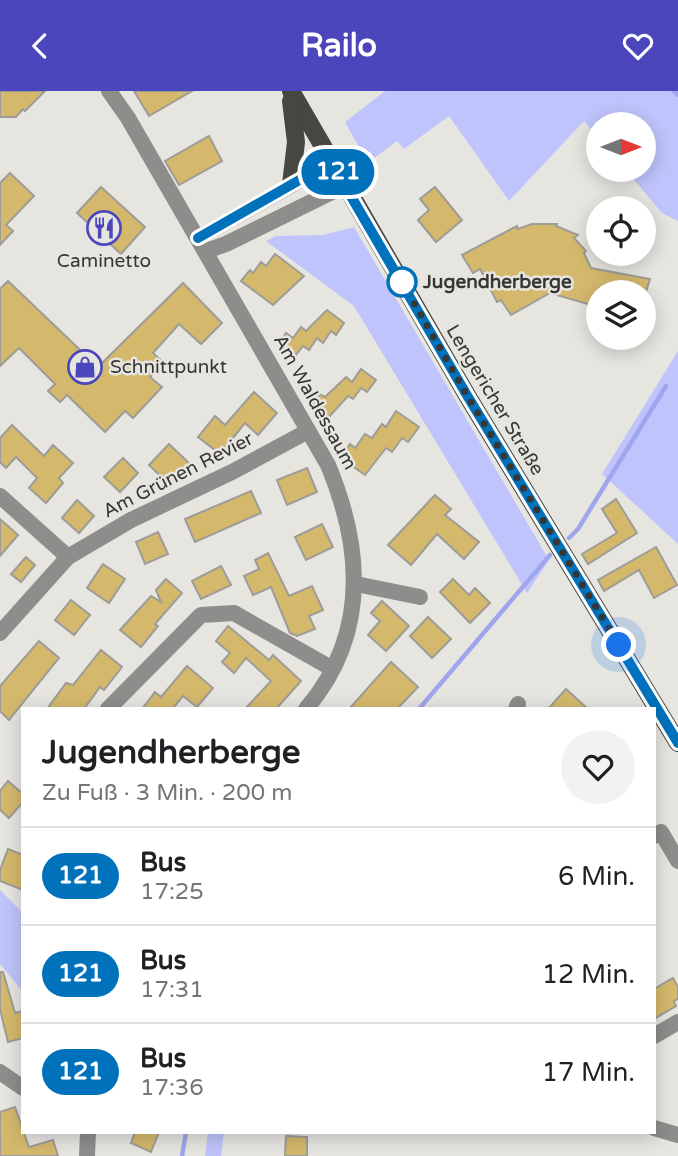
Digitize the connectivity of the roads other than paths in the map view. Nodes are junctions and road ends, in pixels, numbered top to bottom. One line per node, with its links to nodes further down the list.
1 (109, 91): 6 (street, Am Waldessaum)
2 (290, 91): 3 (main road, Lengericher Straße); 4 (main road)
3 (331, 162): 4 (street); 5 (main road, Lengericher Straße)
4 (292, 184): 6 (street)
5 (346, 185): 6 (street); 16 (main road, Lengericher Straße)
6 (202, 245): 7 (street, Am Waldessaum)
7 (308, 431): 9 (street, Am Grünen Revier); 10 (street, Am Waldessaum)
8 (0, 496): 9 (street)
9 (68, 557): 12 (street, Am Grünen Revier)
10 (356, 584): 11 (street); 13 (street, Am Waldessaum)
11 (420, 597)
12 (0, 633)
13 (331, 668): 14 (street); 15 (street, Am Waldessaum)
14 (110, 707)
15 (307, 707)
16 (673, 725): 17 (main road, Lengericher Straße)
17 (678, 743)
18 (656, 835): 19 (street)
19 (678, 861)
20 (678, 1022): 21 (street)
21 (656, 1035)
22 (0, 1072): 23 (street)
23 (21, 1087)
24 (656, 1129): 26 (street)
25 (88, 1134): 27 (street)
26 (678, 1135)
27 (87, 1156)

